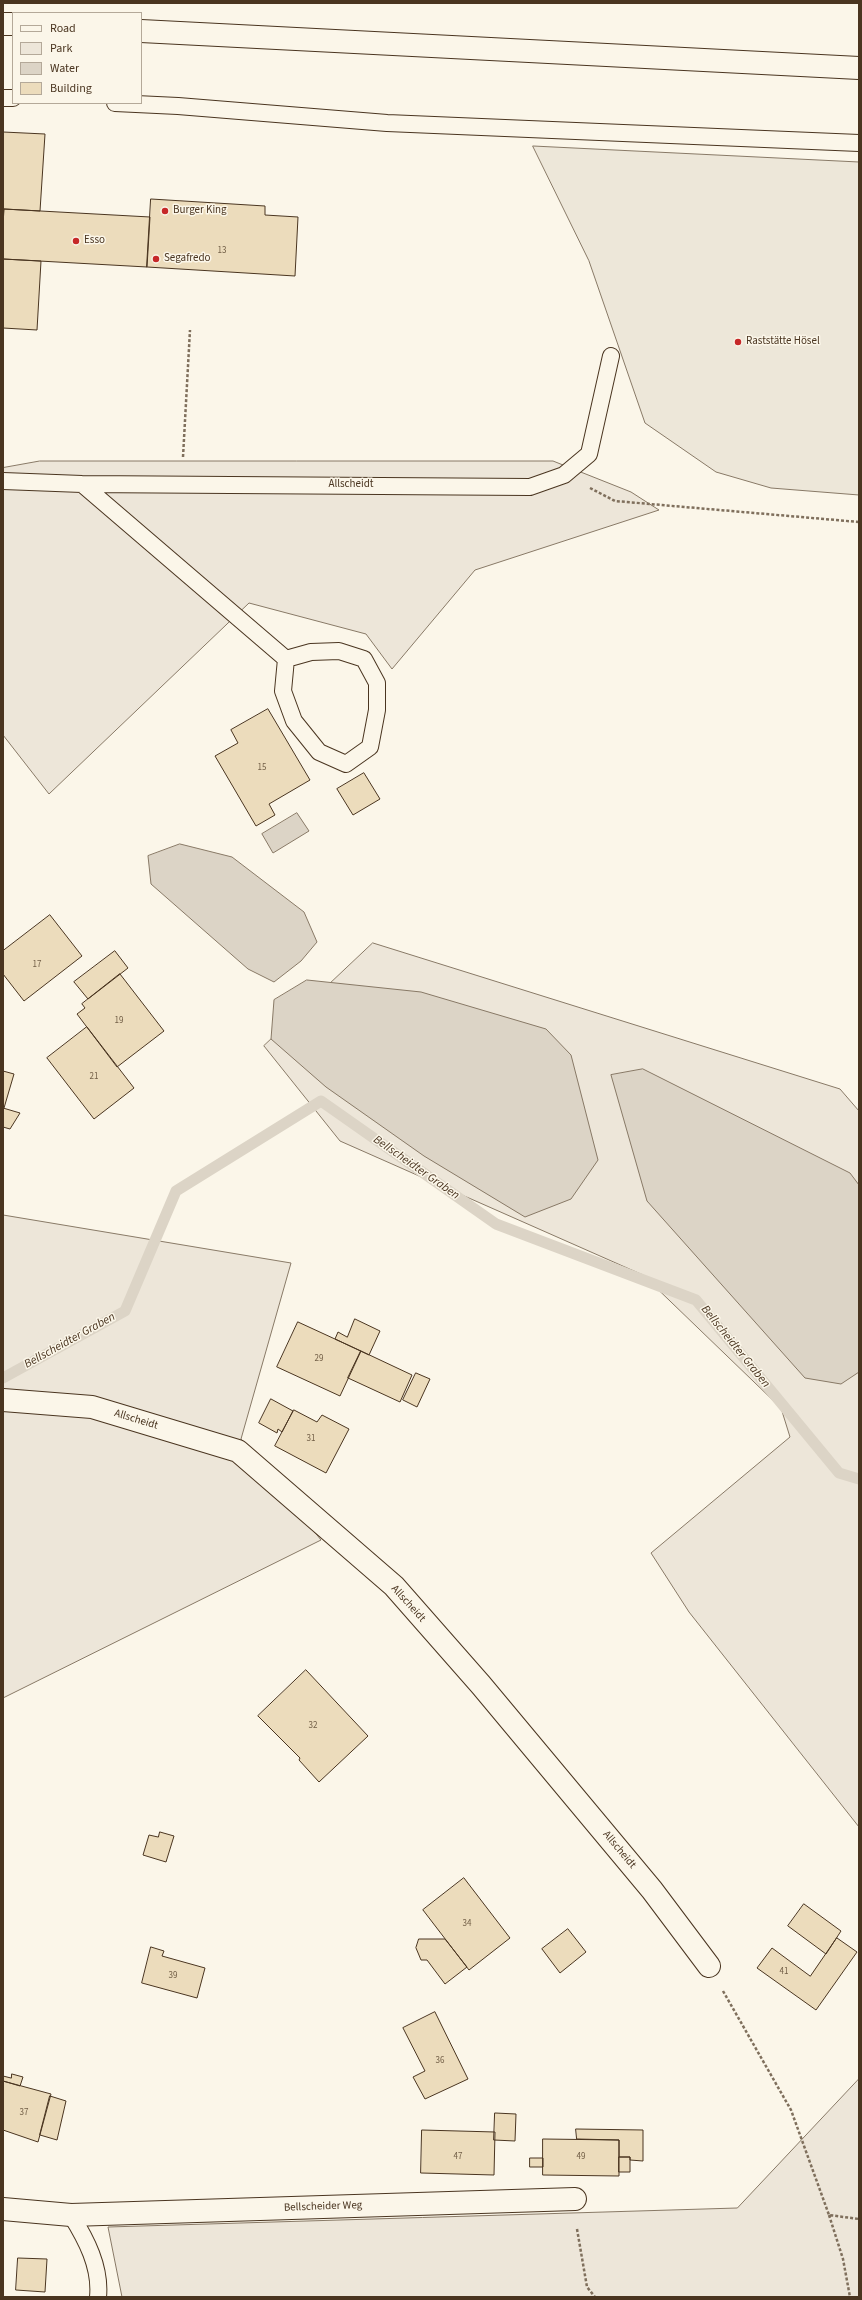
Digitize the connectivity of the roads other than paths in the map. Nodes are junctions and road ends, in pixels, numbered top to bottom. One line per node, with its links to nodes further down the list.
1 (142, 31): 2 (main road)
2 (859, 68)
3 (136, 104): 4 (lane)
4 (859, 143)
5 (610, 356): 7 (lane, Allscheidt)
6 (3, 481): 7 (lane, Allscheidt)
7 (82, 484): 8 (lane)
8 (286, 659): 8 (lane)
9 (3, 1400): 10 (main road, Allscheidt)
10 (709, 1966)
11 (575, 2199): 13 (main road, Bellscheider Weg)
12 (3, 2209): 13 (main road, Bellscheider Weg)
13 (71, 2215): 14 (lane)
14 (98, 2297)

